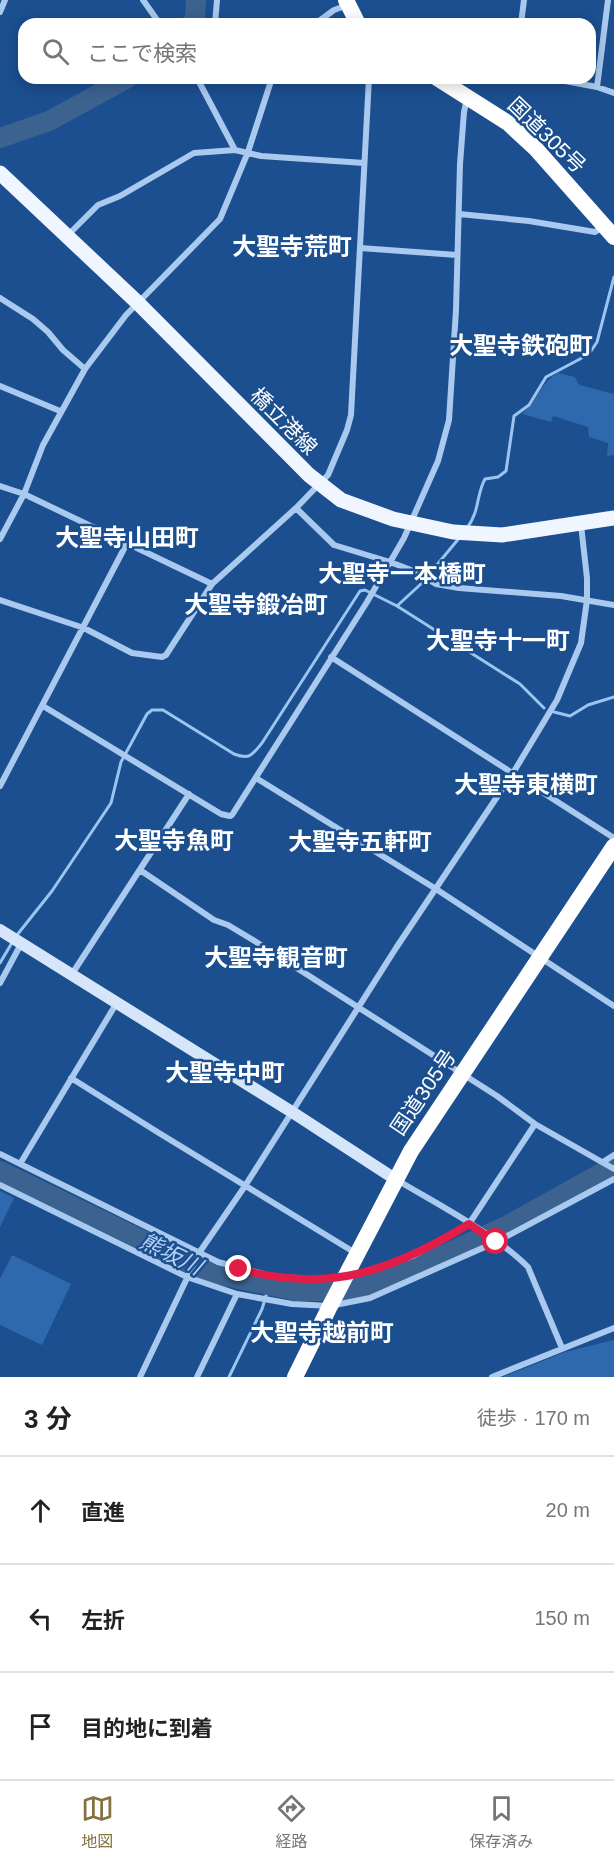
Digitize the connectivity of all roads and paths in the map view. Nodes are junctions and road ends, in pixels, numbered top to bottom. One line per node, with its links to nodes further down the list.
1 (5, 0): 7 (street)
2 (143, 0): 8 (street)
3 (217, 0): 9 (street)
4 (524, 0): 12 (street)
5 (610, 2): 18 (street)
6 (347, 3): 10 (street); 11 (highway)
7 (0, 12)
8 (156, 18)
9 (216, 18)
10 (323, 18)
11 (355, 18)
12 (522, 18)
13 (200, 84): 21 (street)
14 (270, 84): 22 (street)
15 (369, 84): 23 (street)
16 (447, 84): 20 (highway, 国道305号)
17 (581, 84): 18 (street)
18 (597, 87): 19 (street)
19 (614, 93)
20 (467, 96): 25 (street); 26 (highway, 国道305号)
21 (235, 150): 22 (street); 27 (street)
22 (248, 152): 23 (street); 31 (street)
23 (364, 163): 28 (street)
24 (0, 173): 27 (main road, 橋立港線)
25 (459, 214): 26 (street); 29 (street)
26 (609, 232)
27 (67, 236): 31 (main road, 橋立港線)
28 (360, 248): 29 (street); 35 (street)
29 (457, 255): 40 (street)
30 (0, 298): 32 (street)
31 (138, 303): 32 (street); 35 (main road, 橋立港線)
32 (85, 369): 34 (street)
33 (0, 386): 34 (street)
34 (60, 411): 37 (street)
35 (319, 484): 38 (street); 40 (main road, 橋立港線)
36 (0, 486): 37 (street)
37 (24, 494): 42 (street); 43 (street)
38 (296, 508): 44 (street); 45 (street)
39 (614, 518): 41 (main road, 橋立港線)
40 (410, 523): 41 (main road, 橋立港線); 44 (street)
41 (581, 524): 47 (street)
42 (0, 539)
43 (126, 545): 45 (street); 49 (street)
44 (390, 562): 47 (street); 50 (street)
45 (212, 584): 49 (street)
46 (0, 600): 49 (street)
47 (587, 600): 48 (street); 52 (street)
48 (614, 605)
49 (84, 628): 51 (street)
50 (331, 657): 52 (street); 53 (street)
51 (43, 706): 54 (street); 55 (street)
52 (513, 773): 56 (street); 59 (street)
53 (256, 778): 55 (street); 59 (street)
54 (0, 786)
55 (189, 794): 58 (street)
56 (614, 838)
57 (614, 846): 62 (highway, 国道305号)
58 (140, 870): 63 (street); 67 (street)
59 (436, 889): 62 (street); 67 (street)
60 (0, 930): 61 (street)
61 (22, 943): 63 (street); 64 (street)
62 (540, 956): 66 (street); 68 (highway, 国道305号)
63 (72, 974): 65 (street)
64 (0, 983)
65 (116, 1004): 69 (street); 70 (street)
66 (614, 1006)
67 (358, 1008): 68 (street); 70 (street)
68 (462, 1075): 71 (street); 77 (highway, 国道305号)
69 (71, 1078): 75 (street); 80 (street)
70 (292, 1112): 77 (street); 80 (street)
71 (535, 1124): 74 (street); 81 (street)
72 (0, 1154): 75 (street)
73 (614, 1155): 74 (street)
74 (603, 1162): 76 (street)
75 (20, 1164): 84 (street)
76 (614, 1169)
77 (395, 1179): 81 (street); 83 (highway, 国道305号)
78 (614, 1179): 82 (street)
79 (0, 1185): 85 (street)
80 (244, 1186): 83 (street); 84 (street)
81 (469, 1224): 82 (street); 86 (street)
82 (494, 1240): 88 (street); 90 (street)
83 (357, 1254): 86 (highway, 国道305号)
84 (198, 1255): 85 (street); 86 (street)
85 (188, 1276): 87 (street); 91 (street)
86 (343, 1281): 88 (highway, 国道305号)
87 (237, 1294): 88 (street); 92 (street)
88 (331, 1304): 93 (highway, 国道305号)
89 (614, 1328): 90 (street)
90 (562, 1348): 94 (street)
91 (140, 1377)
92 (197, 1377)
93 (295, 1377)
94 (492, 1377)

